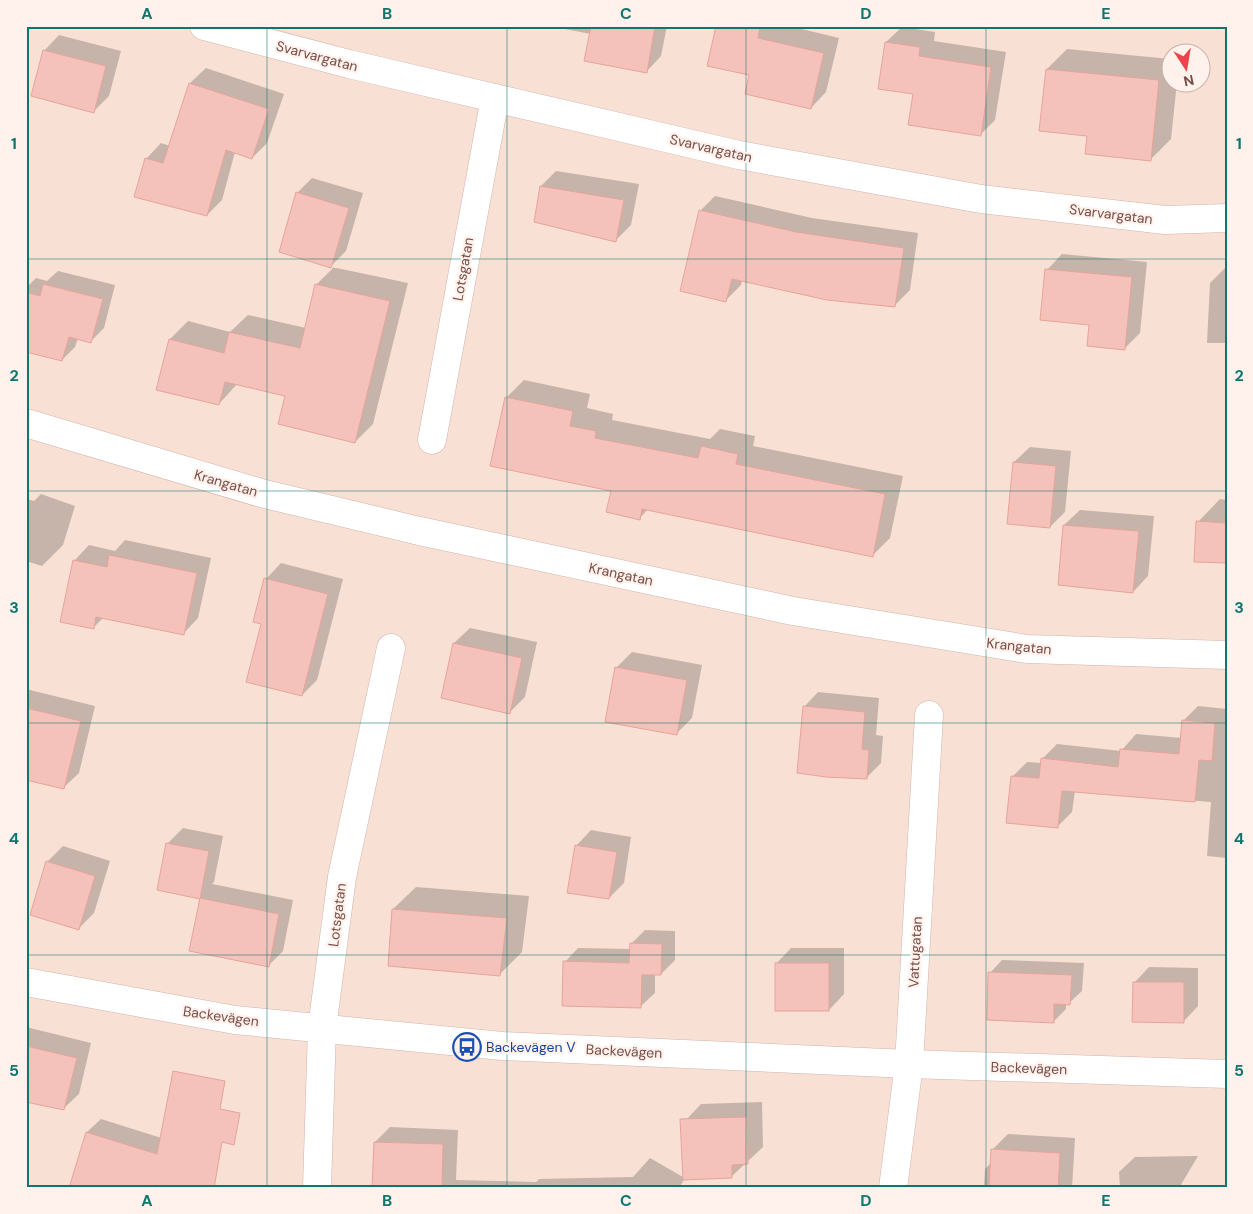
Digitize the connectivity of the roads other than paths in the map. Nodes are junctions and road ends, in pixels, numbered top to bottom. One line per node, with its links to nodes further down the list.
1 (204, 26): 2 (street, Svarvargatan)
2 (495, 98): 3 (street, Svarvargatan); 5 (street, Lotsgatan)
3 (1227, 218)
4 (26, 423): 7 (street, Krangatan)
5 (432, 440)
6 (391, 648): 10 (street, Lotsgatan)
7 (1227, 655)
8 (929, 715): 11 (street, Vattugatan)
9 (26, 982): 10 (street, Backevägen)
10 (322, 1028): 11 (street, Backevägen); 13 (street, Lotsgatan)
11 (909, 1064): 12 (street, Backevägen); 14 (street, Vattugatan)
12 (1227, 1074)
13 (317, 1188)
14 (894, 1188)

